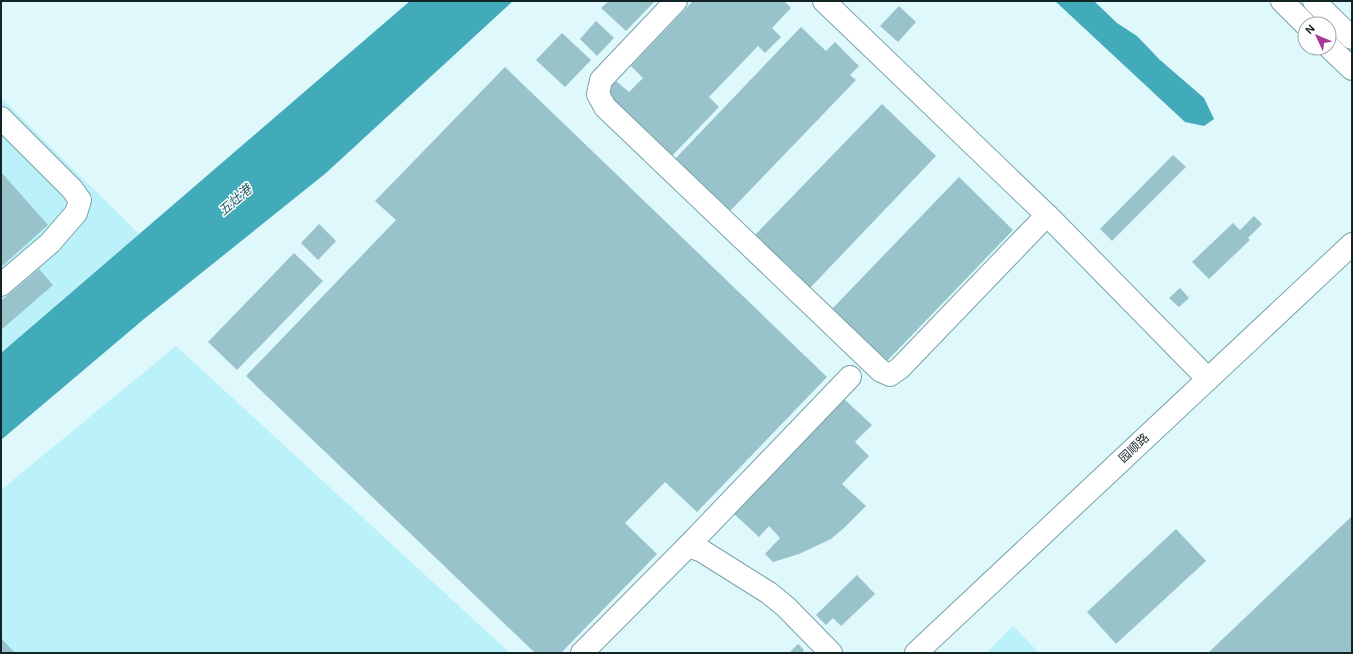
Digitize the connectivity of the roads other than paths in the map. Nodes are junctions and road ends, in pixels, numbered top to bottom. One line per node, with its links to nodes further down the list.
1 (676, 1): 10 (street)
2 (824, 1): 10 (street)
3 (1282, 1): 5 (street)
4 (1314, 1): 6 (street)
5 (1297, 16)
6 (1352, 38)
7 (1337, 55): 8 (street)
8 (1352, 69)
9 (1, 118): 12 (street)
10 (1047, 215): 14 (street)
11 (1352, 244): 14 (street, 园顺路)
12 (1, 285)
13 (850, 377): 15 (street)
14 (1208, 379): 18 (street, 园顺路)
15 (688, 546): 16 (street); 17 (street)
16 (582, 653)
17 (831, 653)
18 (916, 653)

